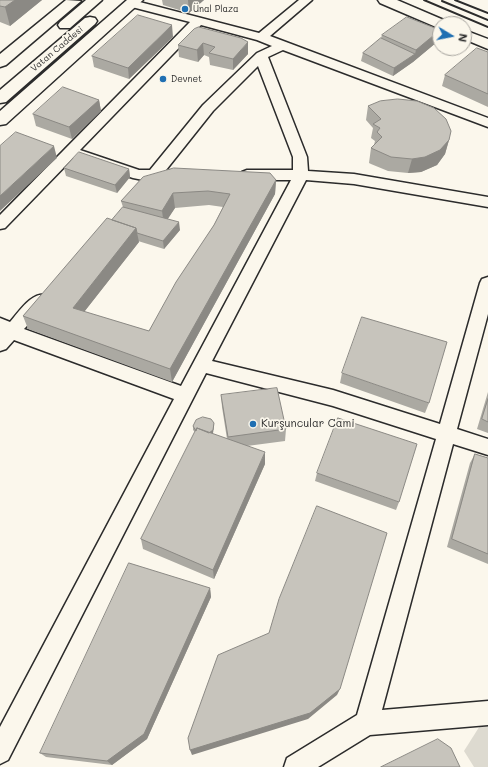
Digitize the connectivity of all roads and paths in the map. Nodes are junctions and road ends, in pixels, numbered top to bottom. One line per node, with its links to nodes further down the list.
1 (75, 0): 14 (main road)
2 (95, 0): 15 (main road, Vatan Caddesi)
3 (115, 0): 16 (main road, Vatan Caddesi)
4 (306, 0): 9 (street)
5 (386, 0): 7 (main road)
6 (134, 2): 8 (street); 17 (main road)
7 (432, 20)
8 (197, 22): 9 (street); 19 (street)
9 (261, 37): 12 (street)
10 (472, 37): 11 (main road)
11 (488, 44)
12 (283, 45): 13 (street); 18 (street)
13 (261, 56): 20 (street); 23 (street)
14 (0, 62)
15 (0, 81)
16 (0, 98)
17 (0, 120)
18 (488, 123)
19 (70, 152): 20 (street); 26 (street)
20 (155, 175): 21 (street); 24 (street)
21 (187, 175)
22 (235, 175): 23 (street)
23 (302, 175): 25 (street); 31 (street)
24 (139, 192)
25 (488, 202)
26 (0, 224)
27 (488, 283): 33 (street)
28 (49, 291): 29 (street)
29 (6, 328): 30 (street); 32 (street)
30 (0, 344)
31 (201, 364): 32 (street); 33 (street)
32 (185, 395): 37 (street)
33 (447, 434): 34 (street); 36 (street)
34 (488, 447)
35 (488, 713): 36 (street)
36 (366, 723): 38 (street)
37 (0, 752)
38 (296, 767)

